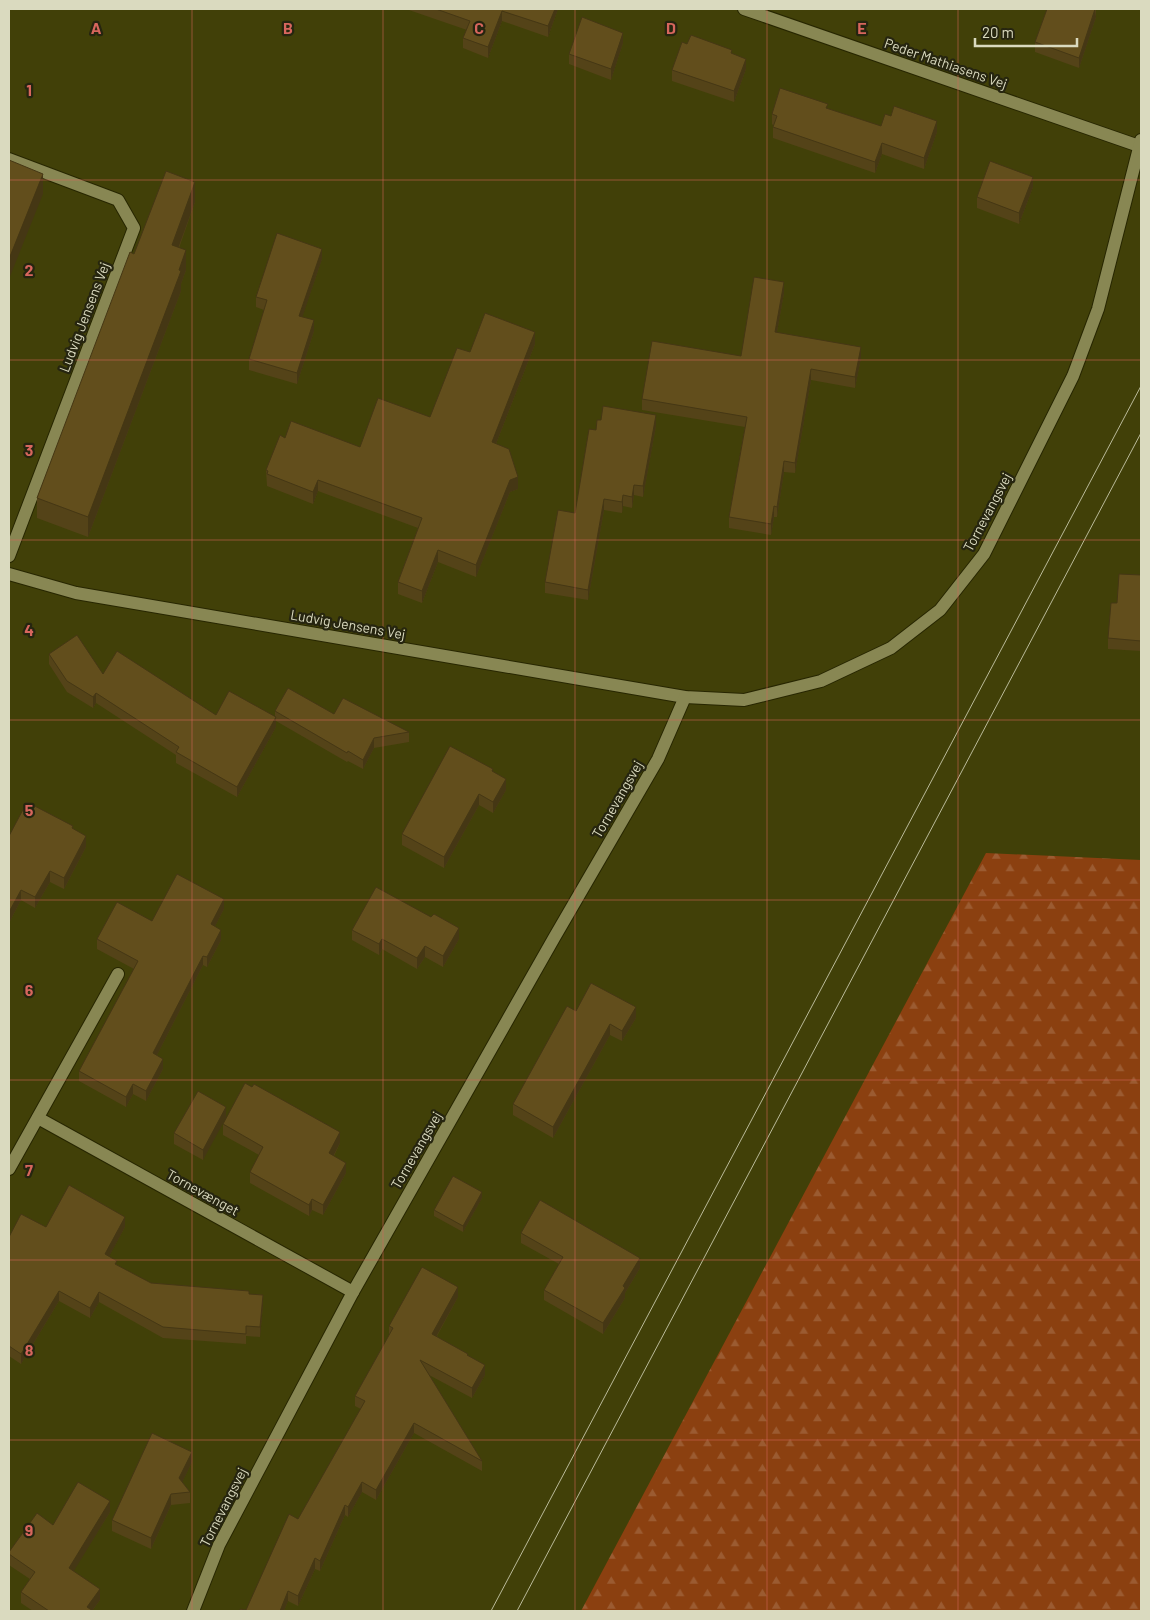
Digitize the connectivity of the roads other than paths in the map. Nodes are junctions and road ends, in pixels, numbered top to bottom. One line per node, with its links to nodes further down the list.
1 (744, 9): 2 (street, Peder Mathiasens Vej)
2 (1140, 143): 6 (street, Tornevangsvej)
3 (9, 158): 4 (street, Ludvig Jensens Vej)
4 (9, 556)
5 (9, 574): 6 (street, Ludvig Jensens Vej)
6 (685, 697): 10 (street, Tornevangsvej)
7 (118, 974): 8 (street)
8 (38, 1118): 9 (street); 10 (street, Tornevænget)
9 (9, 1170)
10 (353, 1292): 11 (street, Tornevangsvej)
11 (193, 1611)

